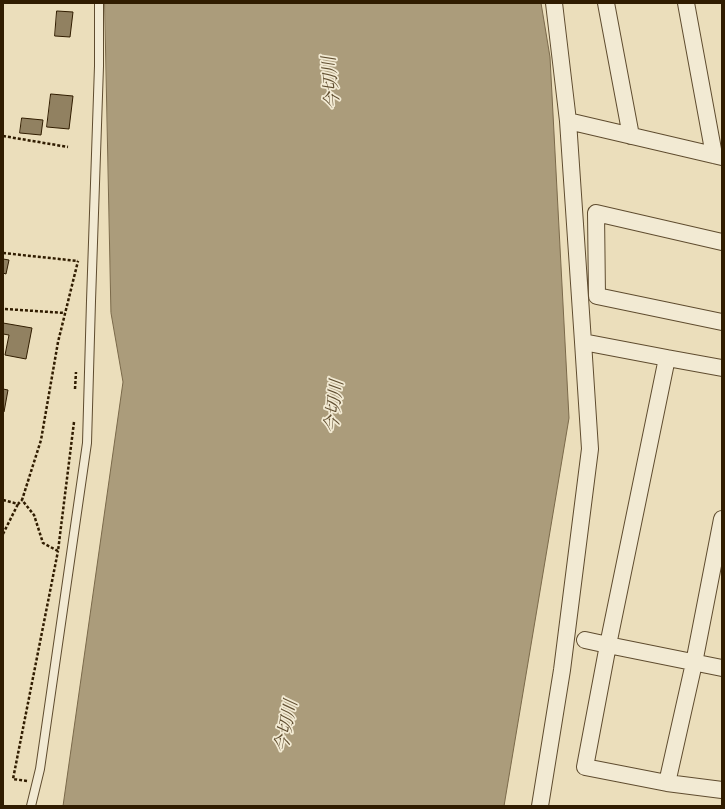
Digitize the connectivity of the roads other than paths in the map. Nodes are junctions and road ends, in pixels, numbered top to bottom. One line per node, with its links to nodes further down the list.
1 (99, 3): 20 (lane)
2 (554, 3): 5 (street)
3 (606, 3): 6 (street)
4 (686, 3): 7 (street)
5 (568, 121): 6 (street); 10 (street)
6 (631, 136): 7 (street)
7 (718, 156)
8 (722, 242): 9 (street)
9 (722, 322)
10 (583, 342): 11 (street); 21 (street)
11 (667, 358): 12 (street); 15 (street)
12 (722, 368)
13 (722, 518): 16 (street)
14 (585, 640): 15 (street)
15 (608, 645): 16 (street); 18 (street)
16 (694, 663): 17 (street); 18 (street)
17 (722, 668)
18 (667, 783): 19 (street)
19 (722, 790)
20 (31, 806)
21 (540, 806)

